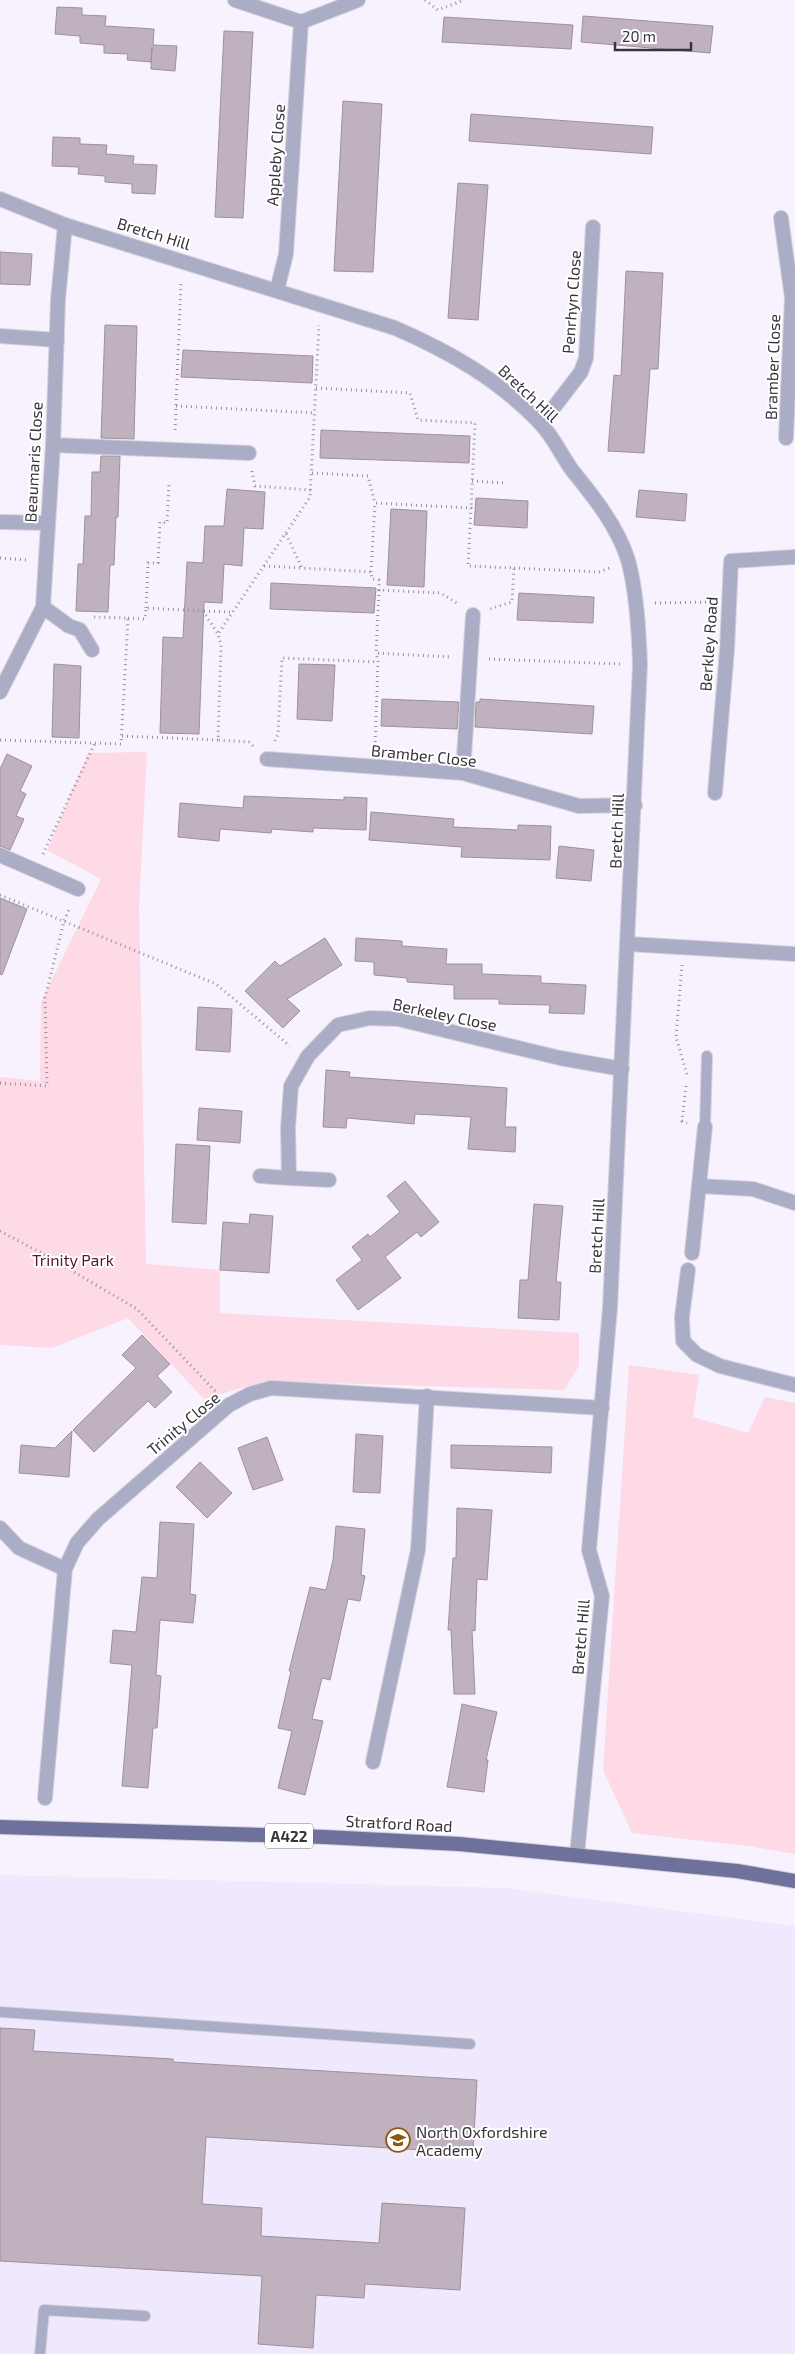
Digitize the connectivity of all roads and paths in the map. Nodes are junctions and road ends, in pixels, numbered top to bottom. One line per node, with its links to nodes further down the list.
1 (235, 0): 5 (street)
2 (358, 0): 5 (street)
3 (425, 0): 4 (path)
4 (464, 0)
5 (301, 22): 11 (street, Appleby Close)
6 (0, 200): 8 (street, Bretch Hill)
7 (780, 218): 12 (street, Bramber Close)
8 (65, 224): 10 (street, Bretch Hill); 15 (street, Beaumaris Close)
9 (593, 228): 19 (street, Penrhyn Close)
10 (182, 261): 11 (street, Bretch Hill); 17 (path)
11 (277, 290): 13 (street, Bretch Hill)
12 (793, 298): 20 (street, Bramber Close)
13 (320, 304): 16 (path); 19 (street, Bretch Hill)
14 (0, 336): 15 (street)
15 (57, 340): 21 (street, Beaumaris Close)
16 (316, 388): 18 (path); 25 (path)
17 (176, 406): 18 (path); 22 (path)
18 (315, 413): 24 (path)
19 (541, 424): 37 (street, Bretch Hill)
20 (786, 438)
21 (53, 445): 22 (street); 32 (street, Beaumaris Close)
22 (174, 451): 23 (street)
23 (249, 453): 28 (path)
24 (312, 473): 28 (path); 29 (path)
25 (472, 481): 27 (path); 30 (path)
26 (169, 483): 46 (path)
27 (505, 483)
28 (311, 490): 33 (path)
29 (375, 503): 30 (path); 41 (path)
30 (471, 508): 40 (path)
31 (0, 522): 32 (street)
32 (47, 523): 36 (street, Beaumaris Close)
33 (286, 534): 38 (path); 39 (path)
34 (795, 557): 43 (street, Berkley Road)
35 (0, 558): 36 (path)
36 (46, 561): 45 (street, Beaumaris Close)
37 (628, 561): 40 (path); 44 (street, Bretch Hill)
38 (264, 566): 39 (path); 48 (path)
39 (302, 568): 41 (path)
40 (514, 568): 49 (path)
41 (371, 572): 42 (path)
42 (379, 590): 49 (path); 54 (path)
43 (729, 601): 44 (path); 66 (street, Berkley Road)
44 (634, 603): 57 (street, Bretch Hill)
45 (43, 607): 53 (street); 58 (street, Beaumaris Close)
46 (146, 608): 47 (path); 51 (path)
47 (203, 611): 48 (path); 52 (path)
48 (233, 612): 52 (path)
49 (473, 615): 55 (street)
50 (92, 617): 51 (path)
51 (128, 618): 59 (path)
52 (218, 634): 61 (path)
53 (92, 650)
54 (376, 653): 55 (path); 56 (path)
55 (471, 658): 57 (path); 65 (street)
56 (378, 662): 63 (path); 64 (path)
57 (640, 665): 67 (street, Bretch Hill)
58 (0, 692)
59 (122, 736): 61 (path); 62 (path)
60 (0, 740): 62 (path)
61 (218, 740): 64 (path)
62 (95, 742): 69 (path)
63 (375, 752)
64 (267, 759): 65 (street, Bramber Close)
65 (463, 773): 67 (street, Bramber Close)
66 (715, 794)
67 (635, 805): 73 (street, Bretch Hill)
68 (0, 855): 69 (street)
69 (36, 870): 70 (street)
70 (78, 889): 72 (path)
71 (0, 895): 72 (path)
72 (64, 921): 77 (path); 79 (path)
73 (628, 944): 74 (street); 78 (street, Bretch Hill)
74 (683, 948): 75 (street); 80 (path)
75 (795, 954)
76 (707, 1056): 80 (lane)
77 (306, 1060): 78 (street, Berkeley Close); 82 (street, Berkeley Close)
78 (622, 1068): 92 (street, Bretch Hill)
79 (0, 1083)
80 (705, 1127): 84 (street)
81 (260, 1176): 82 (street)
82 (289, 1178): 83 (street)
83 (329, 1180)
84 (699, 1186): 85 (street); 87 (street)
85 (795, 1203)
86 (0, 1232): 91 (path)
87 (692, 1253)
88 (688, 1270): 89 (street)
89 (795, 1386)
90 (427, 1396): 91 (street, Trinity Close); 92 (street, Trinity Close); 95 (street)
91 (229, 1405): 94 (street, Trinity Close)
92 (602, 1408): 98 (street, Bretch Hill)
93 (0, 1528): 94 (street)
94 (65, 1569): 96 (street, Trinity Close)
95 (373, 1762)
96 (46, 1798)
97 (0, 1827): 98 (main road, Stratford Road / A422)
98 (577, 1855): 99 (main road, Stratford Road / A422)
99 (795, 1881)
100 (0, 2012): 101 (lane)
101 (470, 2044)
102 (144, 2316): 103 (lane)
103 (40, 2354)

